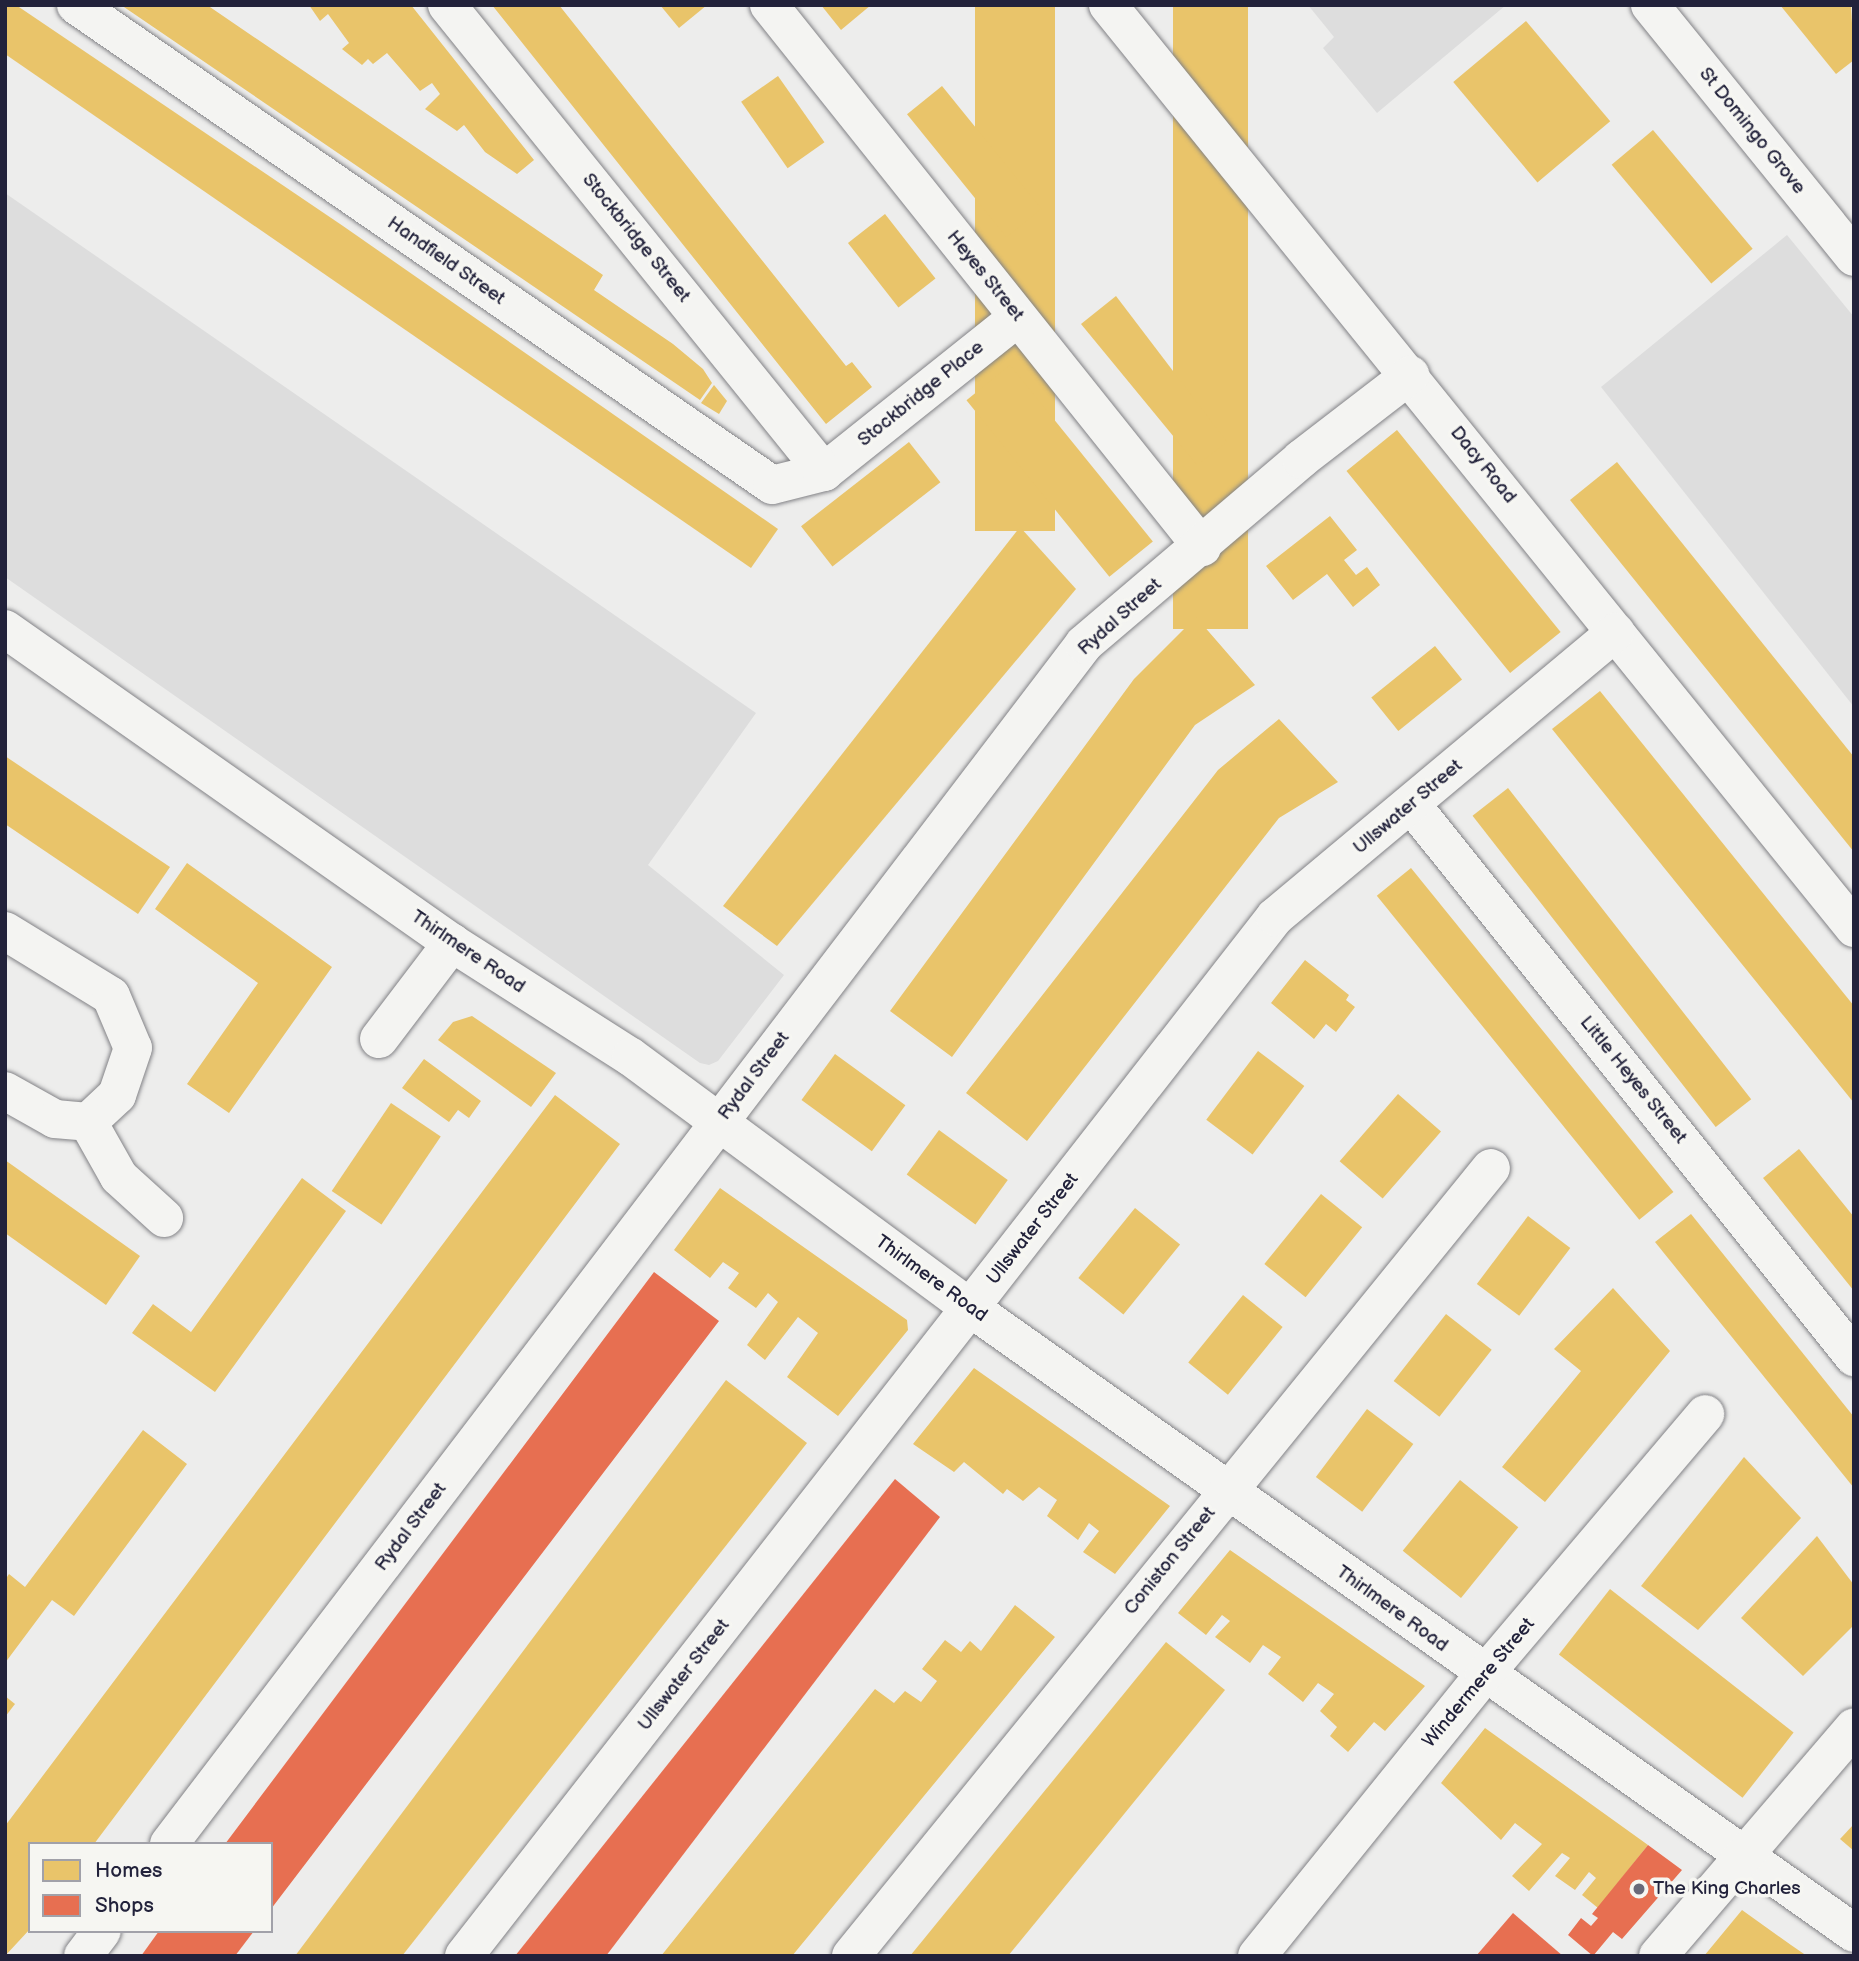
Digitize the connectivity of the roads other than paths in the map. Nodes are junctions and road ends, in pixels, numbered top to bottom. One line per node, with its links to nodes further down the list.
1 (76, 5): 9 (street, Handfield Street)
2 (447, 5): 9 (street, Stockbridge Street)
3 (769, 5): 7 (street, Heyes Street)
4 (1108, 5): 8 (street, Dacy Road)
5 (1650, 5): 6 (street, St Domingo Grove)
6 (1854, 257)
7 (1018, 317): 9 (street, Stockbridge Place); 10 (street, Heyes Street)
8 (1410, 375): 10 (street, Rydal Street); 12 (street, Dacy Road)
9 (824, 471)
10 (1202, 547): 20 (street, Rydal Street)
11 (5, 629): 16 (street, Thirlmere Road)
12 (1616, 632): 13 (street, Ullswater Street); 14 (street, Dacy Road)
13 (1411, 804): 23 (street, Ullswater Street); 24 (street, Little Heyes Street)
14 (1854, 928)
15 (5, 931): 19 (street)
16 (452, 943): 17 (street); 20 (street, Thirlmere Road)
17 (379, 1039)
18 (5, 1091): 19 (street)
19 (88, 1122): 22 (street)
20 (719, 1123): 23 (street, Thirlmere Road); 29 (street, Rydal Street)
21 (1491, 1168): 26 (street, Coniston Street)
22 (164, 1218)
23 (972, 1308): 26 (street, Thirlmere Road); 34 (street, Ullswater Street)
24 (1854, 1357)
25 (1705, 1414): 27 (street, Windermere Street)
26 (1227, 1491): 27 (street, Thirlmere Road); 35 (street, Coniston Street)
27 (1484, 1675): 30 (street, Thirlmere Road); 36 (street, Windermere Street)
28 (1854, 1727): 30 (street)
29 (171, 1842)
30 (1743, 1854): 32 (street, Thirlmere Road); 37 (street)
31 (100, 1933): 33 (street)
32 (1854, 1933)
33 (83, 1956)
34 (464, 1956)
35 (851, 1956)
36 (1257, 1956)
37 (1658, 1956)

